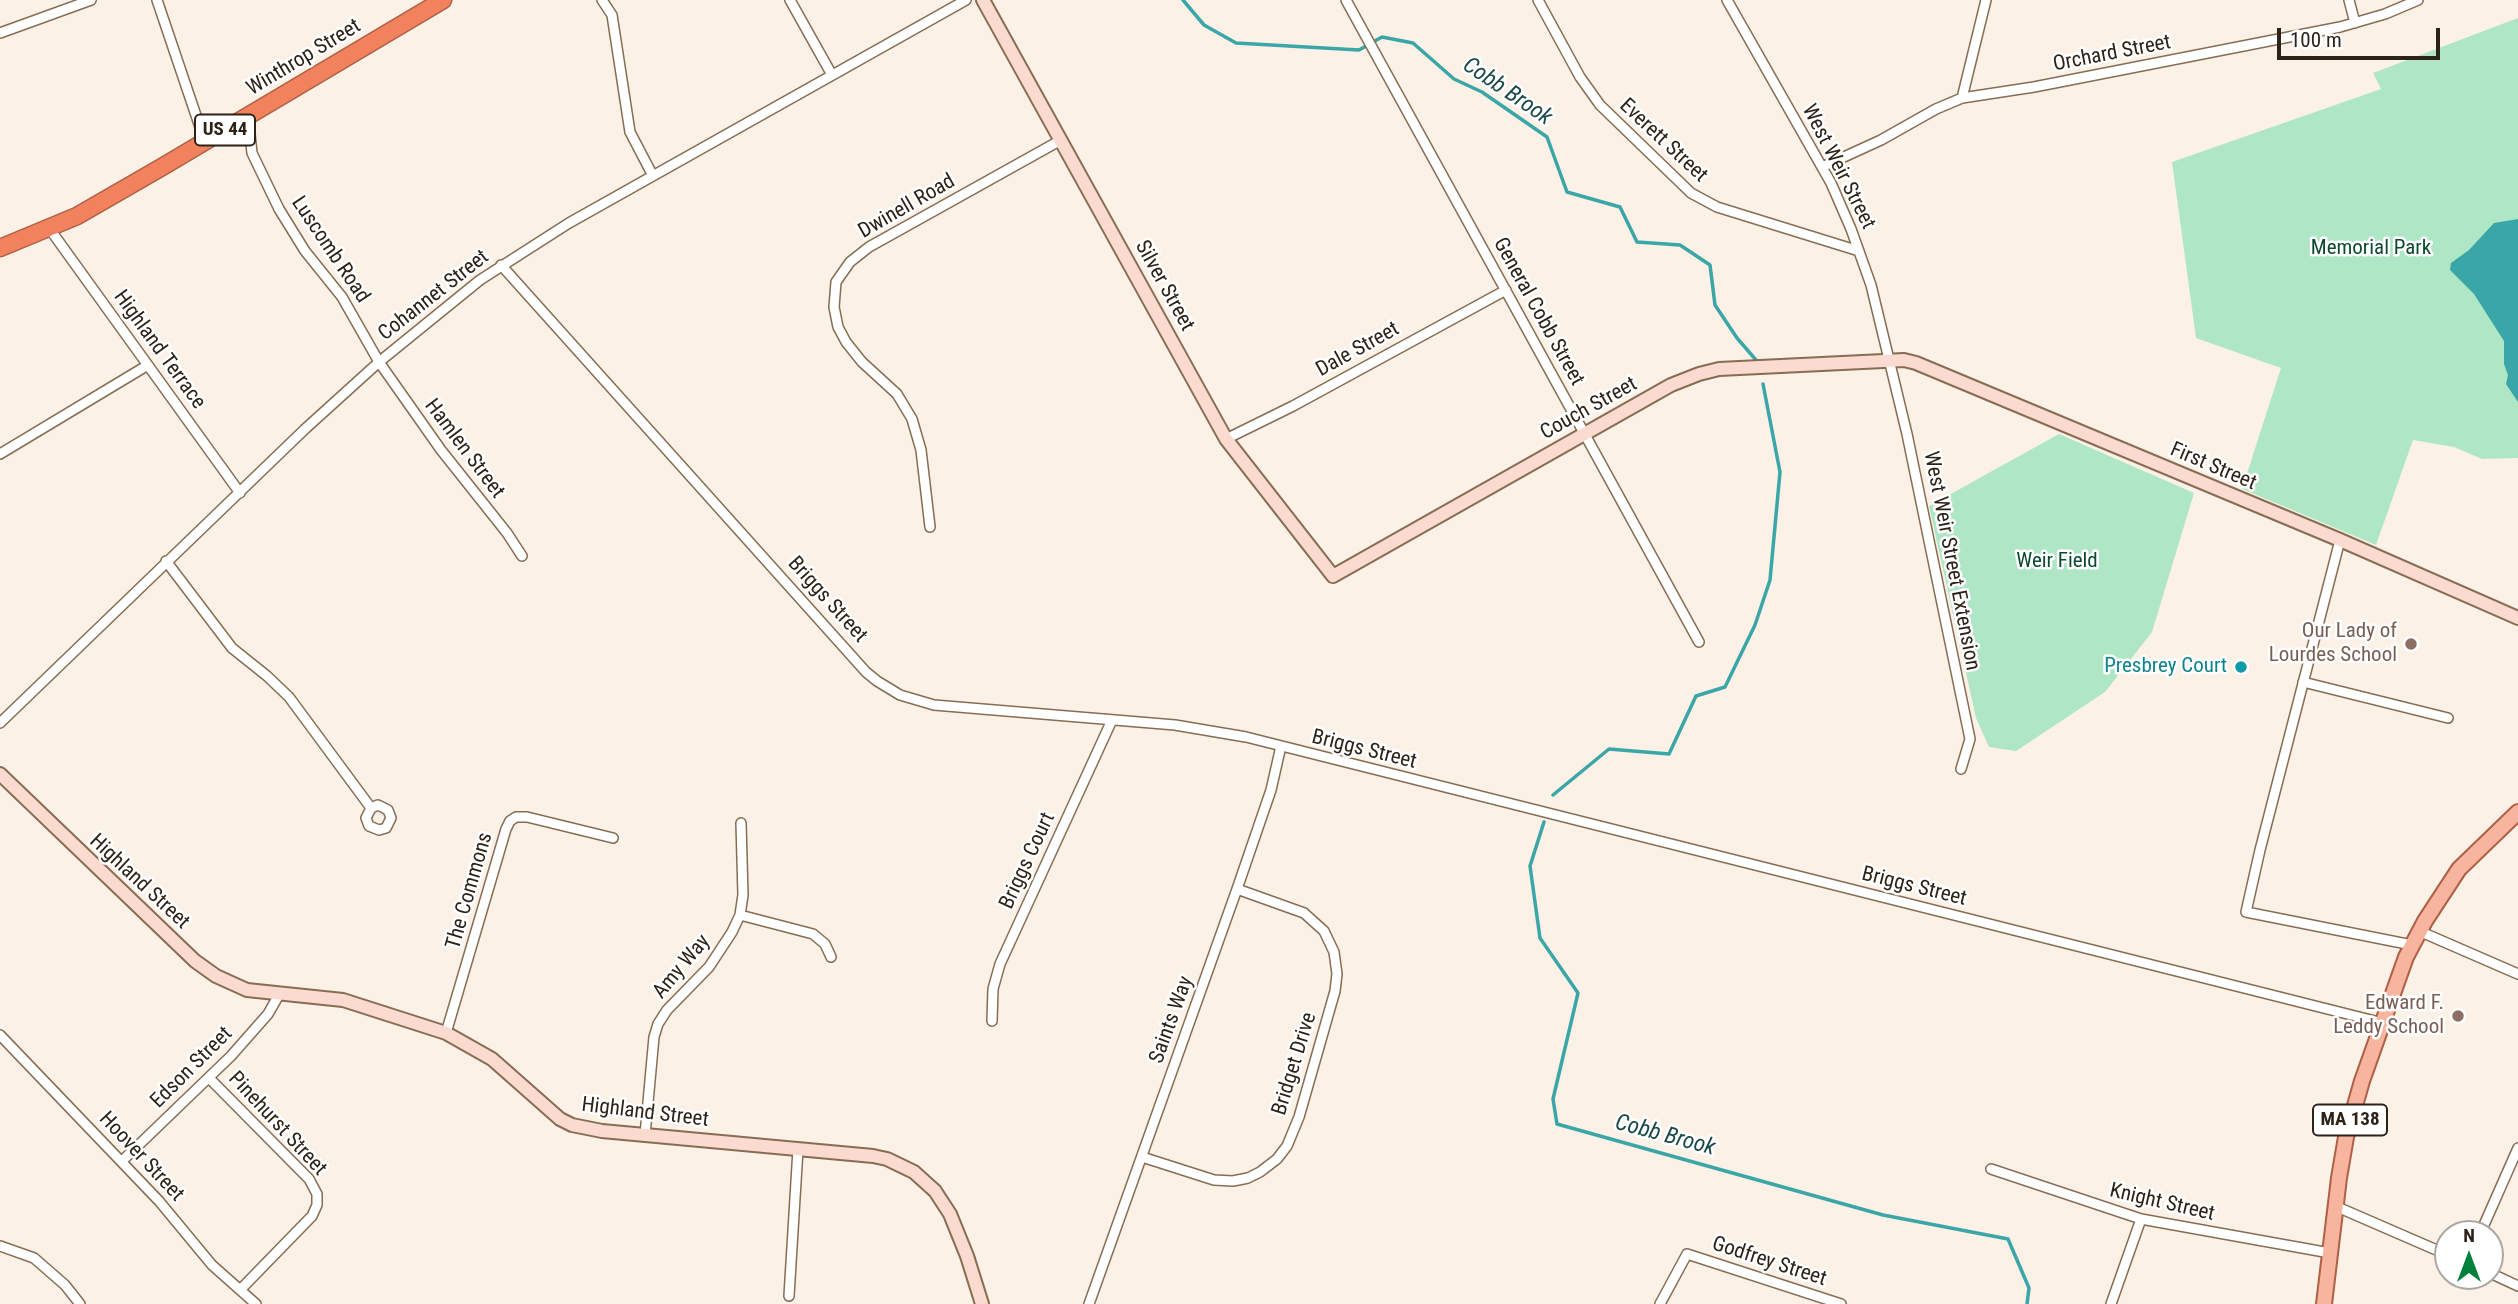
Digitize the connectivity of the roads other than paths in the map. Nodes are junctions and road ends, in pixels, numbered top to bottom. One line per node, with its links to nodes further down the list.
1 (91, 0): 15 (street)
2 (157, 0): 20 (street)
3 (443, 0): 18 (highway, Winthrop Street / US 44)
4 (602, 0): 22 (street)
5 (790, 0): 16 (street)
6 (966, 0): 16 (street, Cohannet Street)
7 (983, 0): 19 (street, Silver Street)
8 (1346, 0): 27 (street, General Cobb Street)
9 (1538, 0): 25 (street, Everett Street)
10 (1727, 0): 21 (street, West Weir Street)
11 (1986, 0): 17 (street)
12 (2349, 0): 14 (street)
13 (2418, 0): 14 (street, Orchard Street)
14 (2355, 23): 17 (street, Orchard Street)
15 (0, 33)
16 (832, 75): 22 (street, Cohannet Street)
17 (1962, 98): 21 (street, Orchard Street)
18 (248, 116): 20 (highway, Winthrop Street / US 44); 29 (street, Luscomb Road)
19 (1061, 140): 32 (street, Silver Street); 35 (street, Dwinell Road)
20 (205, 142): 23 (highway, Winthrop Street / US 44)
21 (1822, 167): 25 (street, West Weir Street)
22 (653, 176): 26 (street, Cohannet Street)
23 (49, 228): 24 (highway, Winthrop Street / US 44); 30 (street, Highland Terrace)
24 (0, 248)
25 (1859, 251): 28 (street, West Weir Street)
26 (501, 265): 29 (street, Cohannet Street); 44 (street, Briggs Street)
27 (1506, 290): 31 (street, General Cobb Street); 32 (street, Dale Street)
28 (1890, 361): 31 (street, Couch Street); 36 (street, First Street); 47 (street, West Weir Street Extension)
29 (379, 362): 34 (street, Cohannet Street); 37 (street, Hamlen Street)
30 (148, 365): 33 (street); 34 (street, Highland Terrace)
31 (1585, 434): 39 (street, Couch Street); 41 (street, General Cobb Street)
32 (1226, 439): 39 (street, Silver Street)
33 (0, 454)
34 (240, 493): 38 (street, Cohannet Street)
35 (930, 527)
36 (2340, 540): 40 (street, First Street); 42 (street)
37 (522, 556)
38 (166, 561): 45 (street, Cohannet Street); 49 (street)
39 (1333, 576)
40 (2518, 618)
41 (1699, 642)
42 (2303, 682): 43 (street); 56 (street)
43 (2448, 718)
44 (1112, 720): 46 (street, Briggs Street); 60 (street, Briggs Court)
45 (0, 723)
46 (1281, 746): 53 (street, Saints Way); 61 (street, Briggs Street)
47 (1961, 769)
48 (0, 774): 59 (street, Highland Street)
49 (371, 808)
50 (2518, 812): 55 (main road, MA 138)
51 (741, 822): 54 (street, Amy Way)
52 (613, 838): 62 (street, The Commons)
53 (1237, 889): 68 (street, Saints Way); 68 (street, Bridget Drive)
54 (740, 915): 57 (street); 65 (street, Amy Way)
55 (2419, 931): 56 (main road, MA 138); 58 (street)
56 (2412, 945): 61 (main road, MA 138)
57 (831, 957)
58 (2518, 974)
59 (280, 993): 62 (street, Highland Street); 64 (street, Edson Street)
60 (992, 1021)
61 (2383, 1023): 71 (main road, MA 138)
62 (446, 1033): 65 (street, Highland Street)
63 (0, 1035): 69 (street, Hoover Street)
64 (209, 1078): 69 (street, Edson Street); 77 (street, Pinehurst Street)
65 (645, 1135): 67 (street, Highland Street)
66 (2518, 1148): 73 (street)
67 (798, 1149): 78 (street); 81 (street, Highland Street)
68 (1142, 1157): 82 (street, Saints Way)
69 (122, 1161): 77 (street, Hoover Street)
70 (1991, 1169): 72 (street, Knight Street)
71 (2336, 1206): 75 (street); 76 (main road, MA 138)
72 (2141, 1219): 76 (street, Knight Street); 85 (street)
73 (2486, 1220)
74 (0, 1246): 79 (street)
75 (2434, 1249)
76 (2330, 1253): 86 (main road, MA 138)
77 (240, 1290): 80 (street, Hoover Street)
78 (789, 1296)
79 (80, 1304)
80 (256, 1304)
81 (982, 1304)
82 (1089, 1304)
83 (1660, 1304): 84 (street, Godfrey Street)
84 (1841, 1304)
85 (2111, 1304)
86 (2324, 1304)

